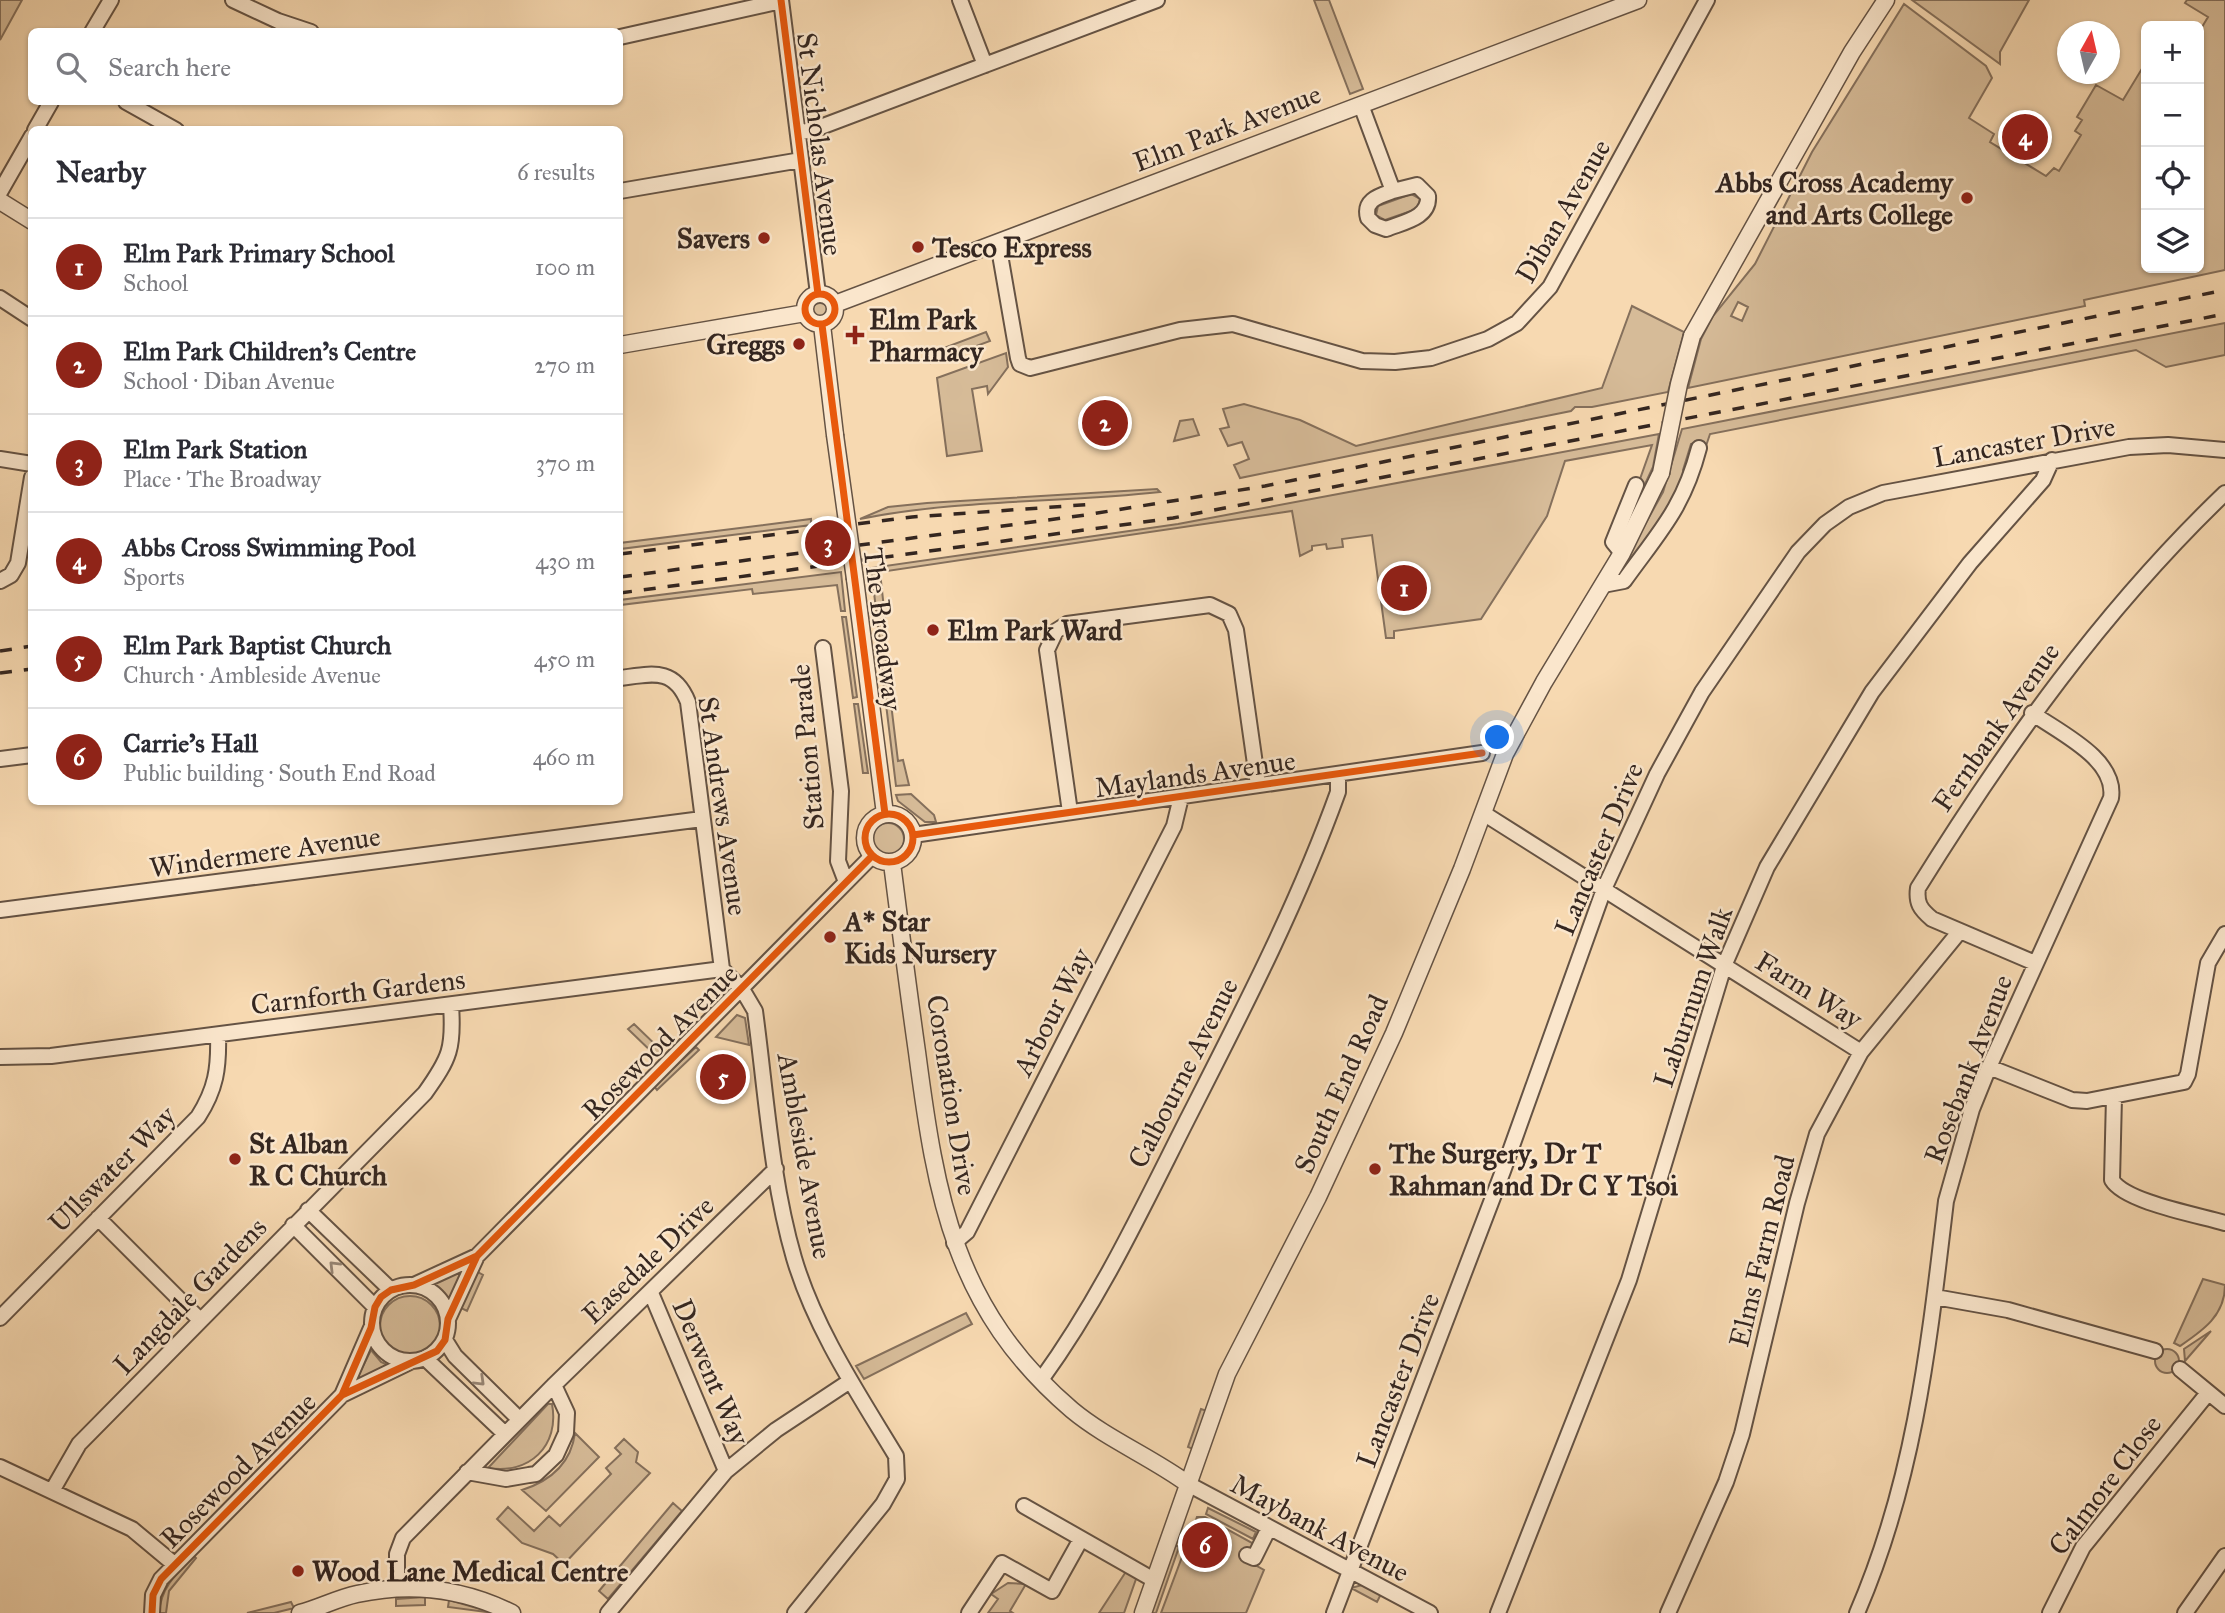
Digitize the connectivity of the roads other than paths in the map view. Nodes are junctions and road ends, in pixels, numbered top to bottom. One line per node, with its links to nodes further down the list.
1 (111, 0): 9 (street)
2 (233, 0): 10 (street)
3 (781, 0): 11 (street); 18 (street, St Nicholas Avenue)
4 (960, 0): 12 (street)
5 (1638, 0): 15 (street, Elm Park Avenue)
6 (1707, 0): 26 (street, Diban Avenue)
7 (1886, 0): 42 (street, South End Road, bridge)
8 (1147, 2): 12 (street)
9 (94, 28)
10 (299, 28)
11 (623, 36)
12 (985, 65): 18 (street)
13 (49, 105): 16 (street)
14 (131, 105): 17 (street)
15 (1361, 105): 22 (street); 26 (street, Elm Park Avenue)
16 (37, 126)
17 (169, 126)
18 (799, 132): 20 (street, St Nicholas Avenue)
19 (28, 143): 23 (street)
20 (801, 160): 21 (street); 27 (street, St Nicholas Avenue)
21 (623, 190)
22 (1393, 191)
23 (0, 192)
24 (0, 201): 25 (street)
25 (28, 218)
26 (998, 243): 29 (street, Elm Park Avenue)
27 (818, 294): 29 (street); 30 (street)
28 (0, 298): 31 (street)
29 (835, 304): 32 (street)
30 (805, 313): 32 (street); 33 (street)
31 (28, 317)
32 (822, 325): 56 (street, The Broadway, bridge)
33 (623, 344)
34 (1699, 448): 44 (street, South End Road)
35 (2225, 450): 37 (street, Lancaster Drive)
36 (0, 459): 38 (street)
37 (2052, 460): 62 (street, Lancaster Drive); 67 (street, Laburnum Walk)
38 (28, 463)
39 (1636, 485): 42 (street)
40 (2225, 493): 47 (street, Fernbank Avenue)
41 (28, 502): 43 (street)
42 (1622, 553): 44 (street, South End Road)
43 (0, 581)
44 (1604, 585): 55 (street, South End Road)
45 (823, 648): 61 (street, Station Parade)
46 (623, 678): 57 (street, St Andrews Avenue)
47 (2032, 713): 64 (street, Fernbank Avenue); 66 (street, Rosebank Avenue)
48 (1482, 753): 51 (street, Maylands Avenue)
49 (28, 756): 50 (street)
50 (0, 759)
51 (1338, 775): 52 (street, Maylands Avenue); 97 (street, Calbourne Avenue)
52 (1258, 785): 53 (street, Maylands Avenue); 54 (street)
53 (1181, 797): 54 (street, Maylands Avenue); 81 (street, Arbour Way)
54 (1070, 812): 58 (street, Maylands Avenue)
55 (1483, 813): 62 (street, Farm Way); 108 (street, South End Road)
56 (885, 814): 58 (street); 59 (street)
57 (702, 819): 63 (street, Windermere Avenue); 68 (street, St Andrews Avenue)
58 (913, 835): 60 (street)
59 (872, 856): 60 (street); 61 (street, Rosewood Avenue)
60 (892, 863): 81 (street, Coronation Drive)
61 (846, 882): 69 (street, Rosewood Avenue)
62 (1604, 889): 67 (street, Farm Way); 116 (street, Lancaster Drive)
63 (0, 910)
64 (1960, 931): 66 (street, Fernbank Avenue); 72 (street, Elms Farm Road)
65 (2225, 934): 75 (street)
66 (2035, 963): 74 (street, Rosebank Avenue)
67 (1724, 966): 72 (street, Farm Way); 128 (street, Laburnum Walk)
68 (722, 969): 69 (street); 70 (street, Carnforth Gardens)
69 (741, 989): 76 (street, Ambleside Avenue); 82 (street, Rosewood Avenue)
70 (451, 1005): 71 (street, Carnforth Gardens); 77 (street, Langdale Gardens)
71 (218, 1035): 73 (street, Carnforth Gardens); 78 (street, Ullswater Way)
72 (1861, 1052): 129 (street, Elms Farm Road)
73 (0, 1057)
74 (1989, 1067): 75 (street); 86 (street, Rosebank Avenue)
75 (2114, 1097): 79 (street)
76 (776, 1169): 85 (street, Easedale Drive); 98 (street, Ambleside Avenue)
77 (308, 1210): 80 (street, Langdale Gardens); 84 (street)
78 (98, 1219): 88 (street, Ullswater Way); 90 (street)
79 (2225, 1223)
80 (293, 1225): 87 (street, one-way to 80); 90 (street, Langdale Gardens)
81 (954, 1243): 97 (street, Coronation Drive)
82 (477, 1256): 83 (street); 89 (street)
83 (414, 1285): 84 (street); 89 (street)
84 (391, 1290): 87 (street)
85 (652, 1293): 99 (street, Easedale Drive); 106 (street, Derwent Way)
86 (1935, 1297): 93 (street); 130 (street, Rosebank Avenue)
87 (375, 1307): 91 (street)
88 (0, 1318)
89 (449, 1319): 92 (street)
90 (200, 1320): 109 (street, Langdale Gardens)
91 (371, 1328): 95 (street); 101 (street)
92 (445, 1340): 94 (street); 103 (street, one-way to 103)
93 (2155, 1351)
94 (426, 1359): 95 (street); 104 (street)
95 (410, 1362): 101 (street)
96 (2180, 1369): 100 (street)
97 (1041, 1380): 108 (street, Coronation Drive)
98 (850, 1381): 106 (street); 123 (street, Ambleside Avenue)
99 (554, 1385): 103 (street, Easedale Drive); 107 (street)
100 (2208, 1393): 102 (street); 131 (street, Calmore Close)
101 (342, 1395): 115 (street, Rosewood Avenue)
102 (2225, 1406)
103 (519, 1419): 104 (street, Easedale Drive)
104 (505, 1433): 107 (street, Easedale Drive)
105 (0, 1467): 109 (street)
106 (726, 1471): 122 (street)
107 (467, 1472): 118 (street, Easedale Drive)
108 (1188, 1485): 111 (street, Maybank Avenue); 117 (street, South End Road)
109 (52, 1491): 115 (street)
110 (1024, 1507): 112 (street)
111 (1269, 1528): 113 (street); 116 (street, Maybank Avenue)
112 (1081, 1539): 117 (street); 124 (street)
113 (1247, 1555)
114 (2224, 1560): 132 (street)
115 (174, 1564): 120 (street, Rosewood Avenue)
116 (1351, 1573): 126 (street, Lancaster Drive); 127 (street, Maybank Avenue)
117 (1154, 1580): 125 (street, South End Road)
118 (397, 1588): 119 (street); 121 (street)
119 (305, 1612)
120 (152, 1613)
121 (512, 1613)
122 (608, 1613)
123 (795, 1613)
124 (969, 1613)
125 (1143, 1613)
126 (1334, 1613)
127 (1430, 1613)
128 (1498, 1613)
129 (1668, 1613)
130 (1857, 1613)
131 (2050, 1613)
132 (2185, 1613)

